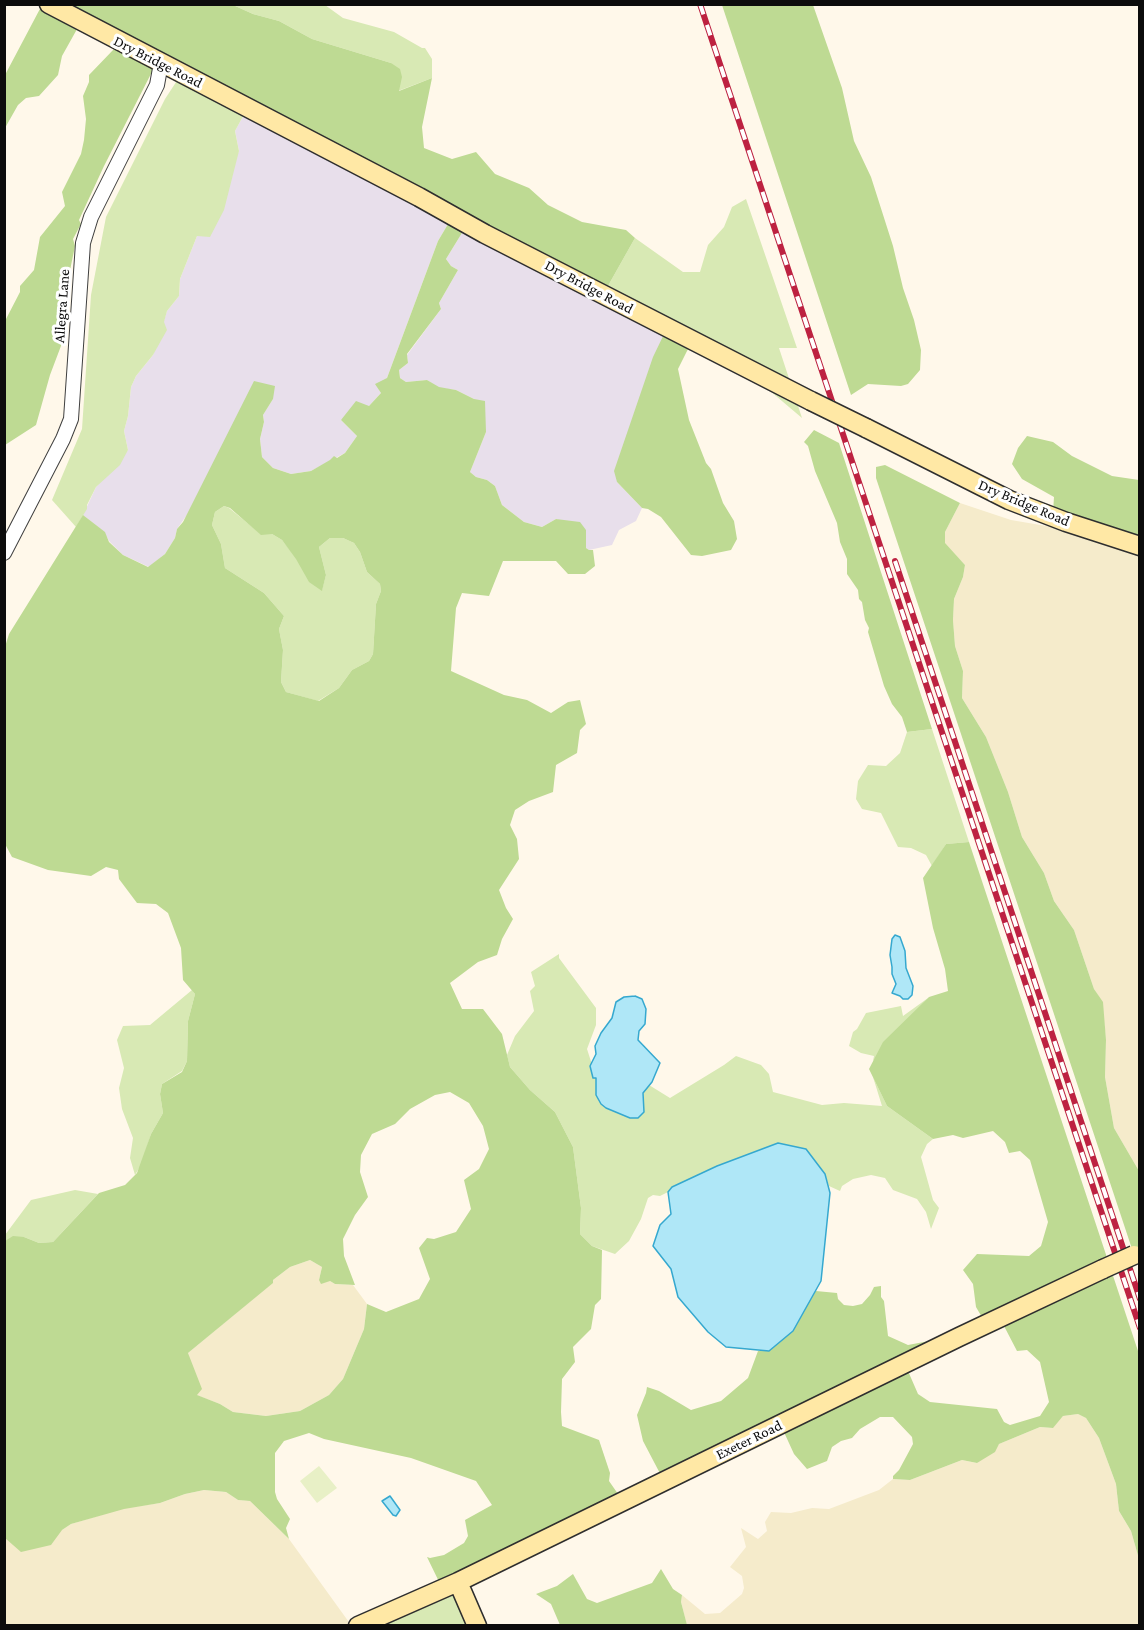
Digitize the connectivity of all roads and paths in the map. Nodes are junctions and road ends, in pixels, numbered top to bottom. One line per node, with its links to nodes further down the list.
1 (49, 4): 2 (street, Dry Bridge Road)
2 (161, 63): 3 (street, Dry Bridge Road, bridge); 4 (street, Allegra Lane)
3 (1140, 546)
4 (4, 553)
5 (1137, 1254): 6 (street, Exeter Road, bridge)
6 (458, 1582): 7 (street, Exeter Road); 8 (street)
7 (358, 1626)
8 (477, 1626)

